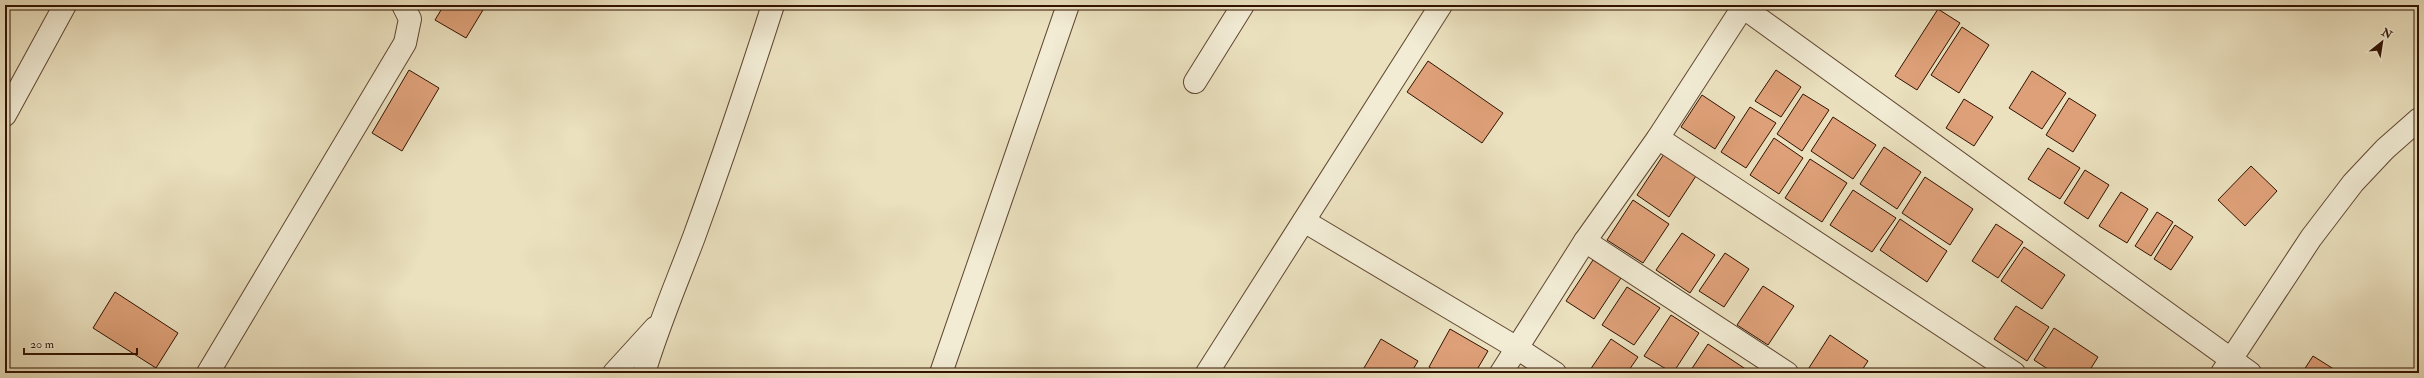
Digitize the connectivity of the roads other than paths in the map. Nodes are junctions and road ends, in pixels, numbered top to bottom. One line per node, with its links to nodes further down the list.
1 (65, 5): 9 (street)
2 (402, 5): 17 (street)
3 (773, 5): 14 (street)
4 (1068, 5): 20 (street)
5 (1243, 5): 8 (street)
6 (1441, 5): 12 (street)
7 (1741, 6): 11 (street); 16 (street)
8 (1195, 82)
9 (5, 115)
10 (2419, 119): 16 (street)
11 (1658, 138): 13 (street); 25 (street)
12 (1304, 221): 15 (street); 21 (street)
13 (1585, 241): 15 (street); 24 (street)
14 (658, 324): 18 (street); 19 (street)
15 (1517, 348): 22 (street); 23 (street)
16 (2226, 367): 26 (street)
17 (208, 373)
18 (614, 373)
19 (644, 373)
20 (941, 373)
21 (1207, 373)
22 (1501, 373)
23 (1555, 373)
24 (1786, 373)
25 (2014, 373)
26 (2250, 373)

